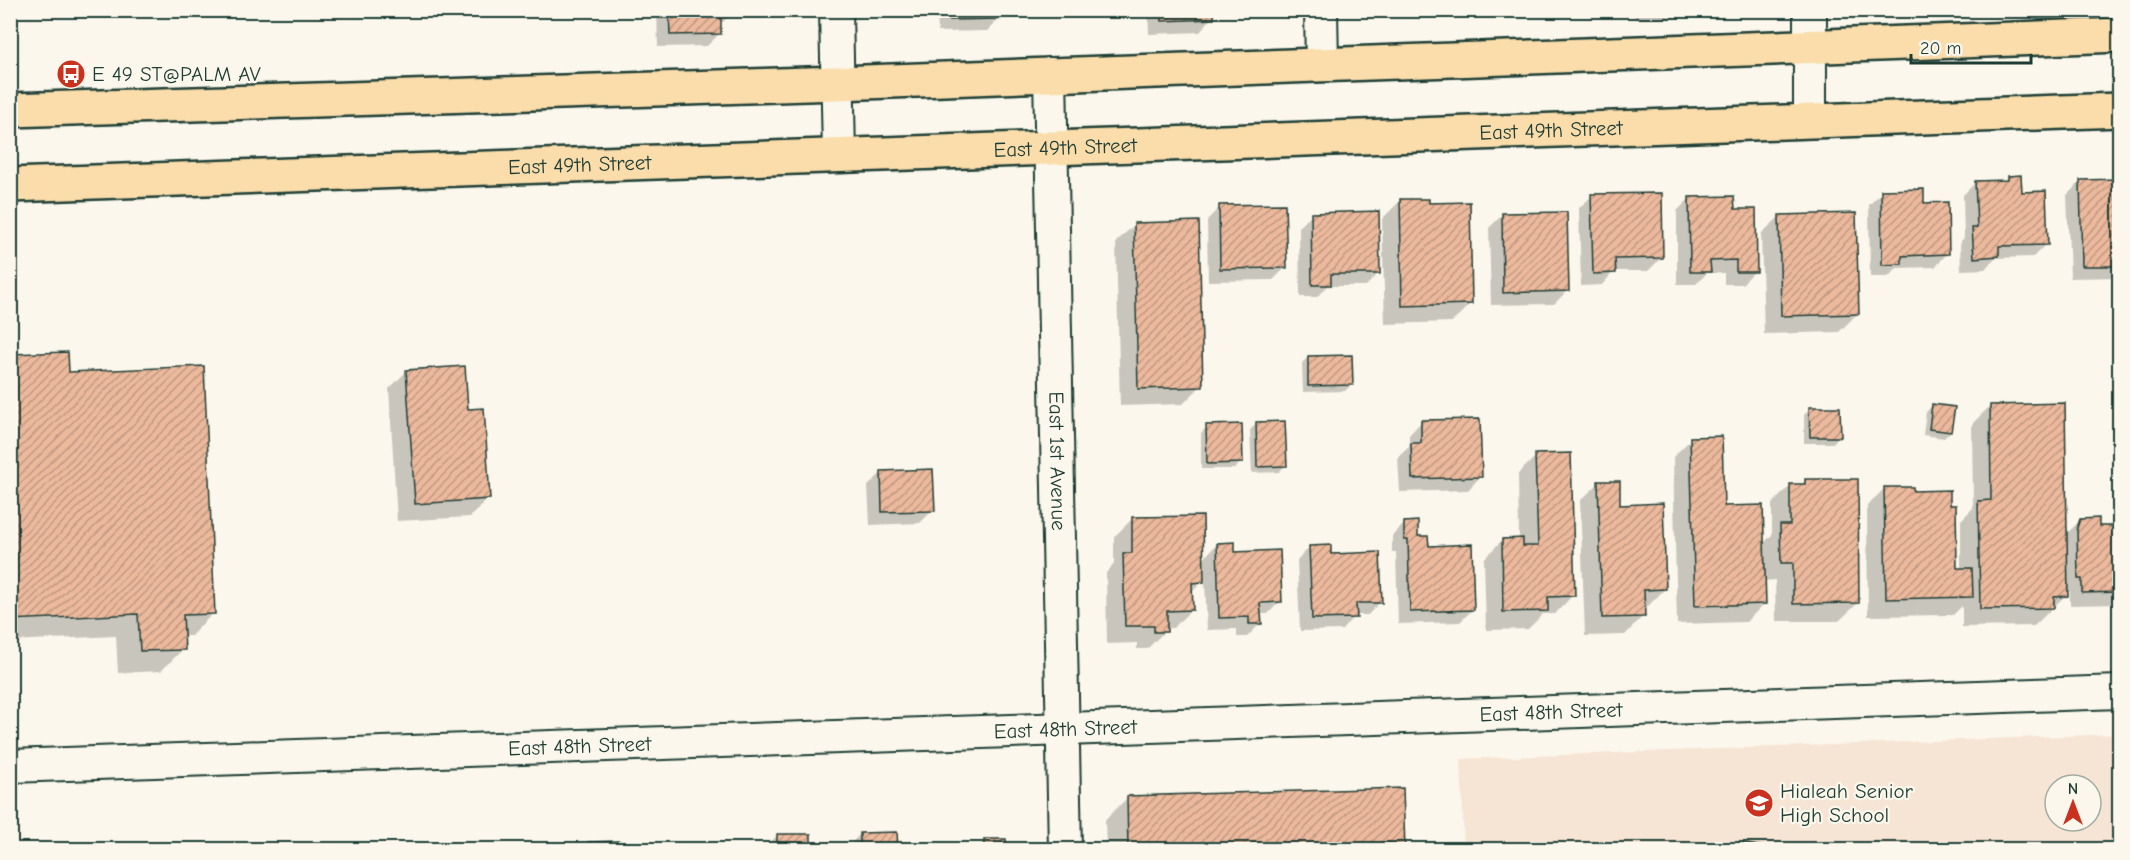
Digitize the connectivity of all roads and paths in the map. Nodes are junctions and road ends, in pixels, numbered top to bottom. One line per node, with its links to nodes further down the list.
1 (836, 10): 8 (street)
2 (1321, 10): 6 (street)
3 (1810, 10): 5 (street)
4 (2120, 35): 5 (main road)
5 (1811, 46): 6 (main road); 11 (street)
6 (1322, 64): 7 (main road)
7 (1050, 74): 8 (main road); 12 (street, East 1st Avenue)
8 (838, 83): 9 (main road); 13 (street)
9 (10, 110)
10 (2120, 110): 11 (main road, East 49th Street)
11 (1810, 121): 12 (main road, East 49th Street)
12 (1050, 148): 13 (main road, East 49th Street); 16 (street, East 1st Avenue)
13 (839, 154): 14 (main road, East 49th Street)
14 (10, 185)
15 (2120, 692): 16 (street, East 48th Street)
16 (1062, 730): 17 (street, East 48th Street); 18 (street, East 1st Avenue)
17 (10, 766)
18 (1065, 849)

